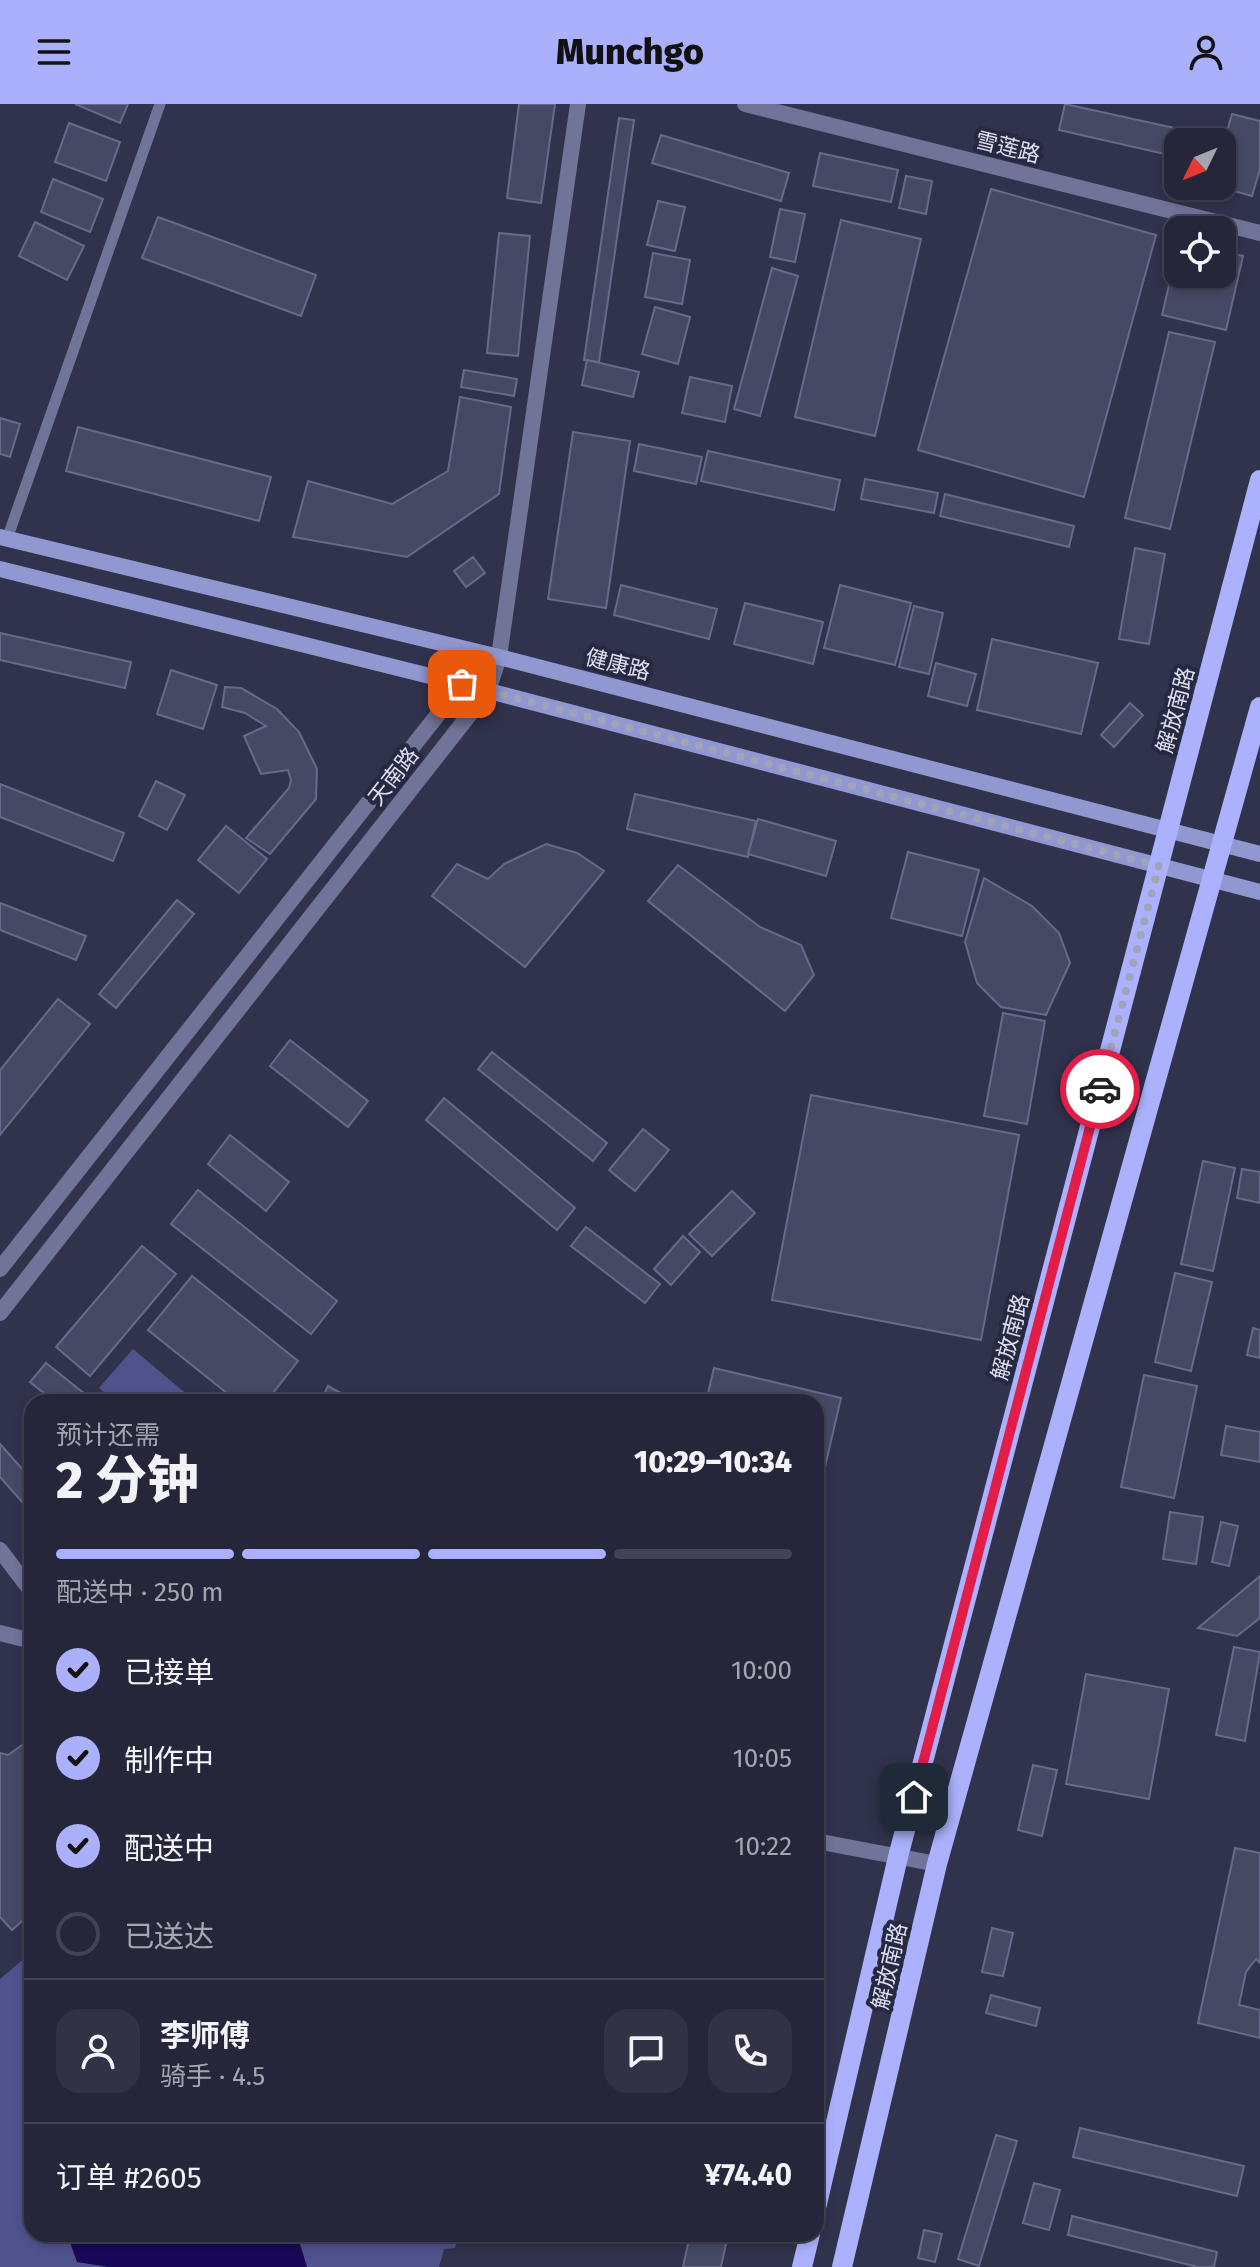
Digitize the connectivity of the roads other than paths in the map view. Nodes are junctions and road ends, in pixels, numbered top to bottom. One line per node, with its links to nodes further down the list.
1 (160, 104): 6 (lane)
2 (578, 104): 8 (street)
3 (745, 104): 4 (street, 雪莲路)
4 (1260, 233)
5 (1260, 480): 12 (main road, 解放南路)
6 (4, 538): 8 (main road, 健康路)
7 (0, 569): 9 (main road)
8 (499, 657): 9 (street, 天南路); 10 (street, 天南路); 12 (main road, 健康路)
9 (462, 684): 10 (main road); 18 (street, 天南路)
10 (488, 691): 15 (main road); 19 (street, 天南路)
11 (1260, 707): 13 (main road, 解放南路)
12 (1169, 827): 13 (main road, 健康路); 15 (main road, 解放南路)
13 (1223, 844): 14 (main road, 健康路); 16 (main road, 解放南路)
14 (1260, 854)
15 (1159, 866): 16 (main road); 25 (main road, 解放南路)
16 (1213, 880): 17 (main road); 26 (main road, 解放南路)
17 (1260, 892)
18 (0, 1269)
19 (0, 1313)
20 (0, 1550): 21 (street)
21 (24, 1582)
22 (0, 1633): 23 (street)
23 (24, 1639)
24 (824, 1843): 25 (street)
25 (898, 1857): 26 (street); 27 (main road, 解放南路)
26 (937, 1864): 30 (main road, 解放南路)
27 (824, 2174)
28 (808, 2242): 29 (main road)
29 (802, 2267)
30 (842, 2267)

